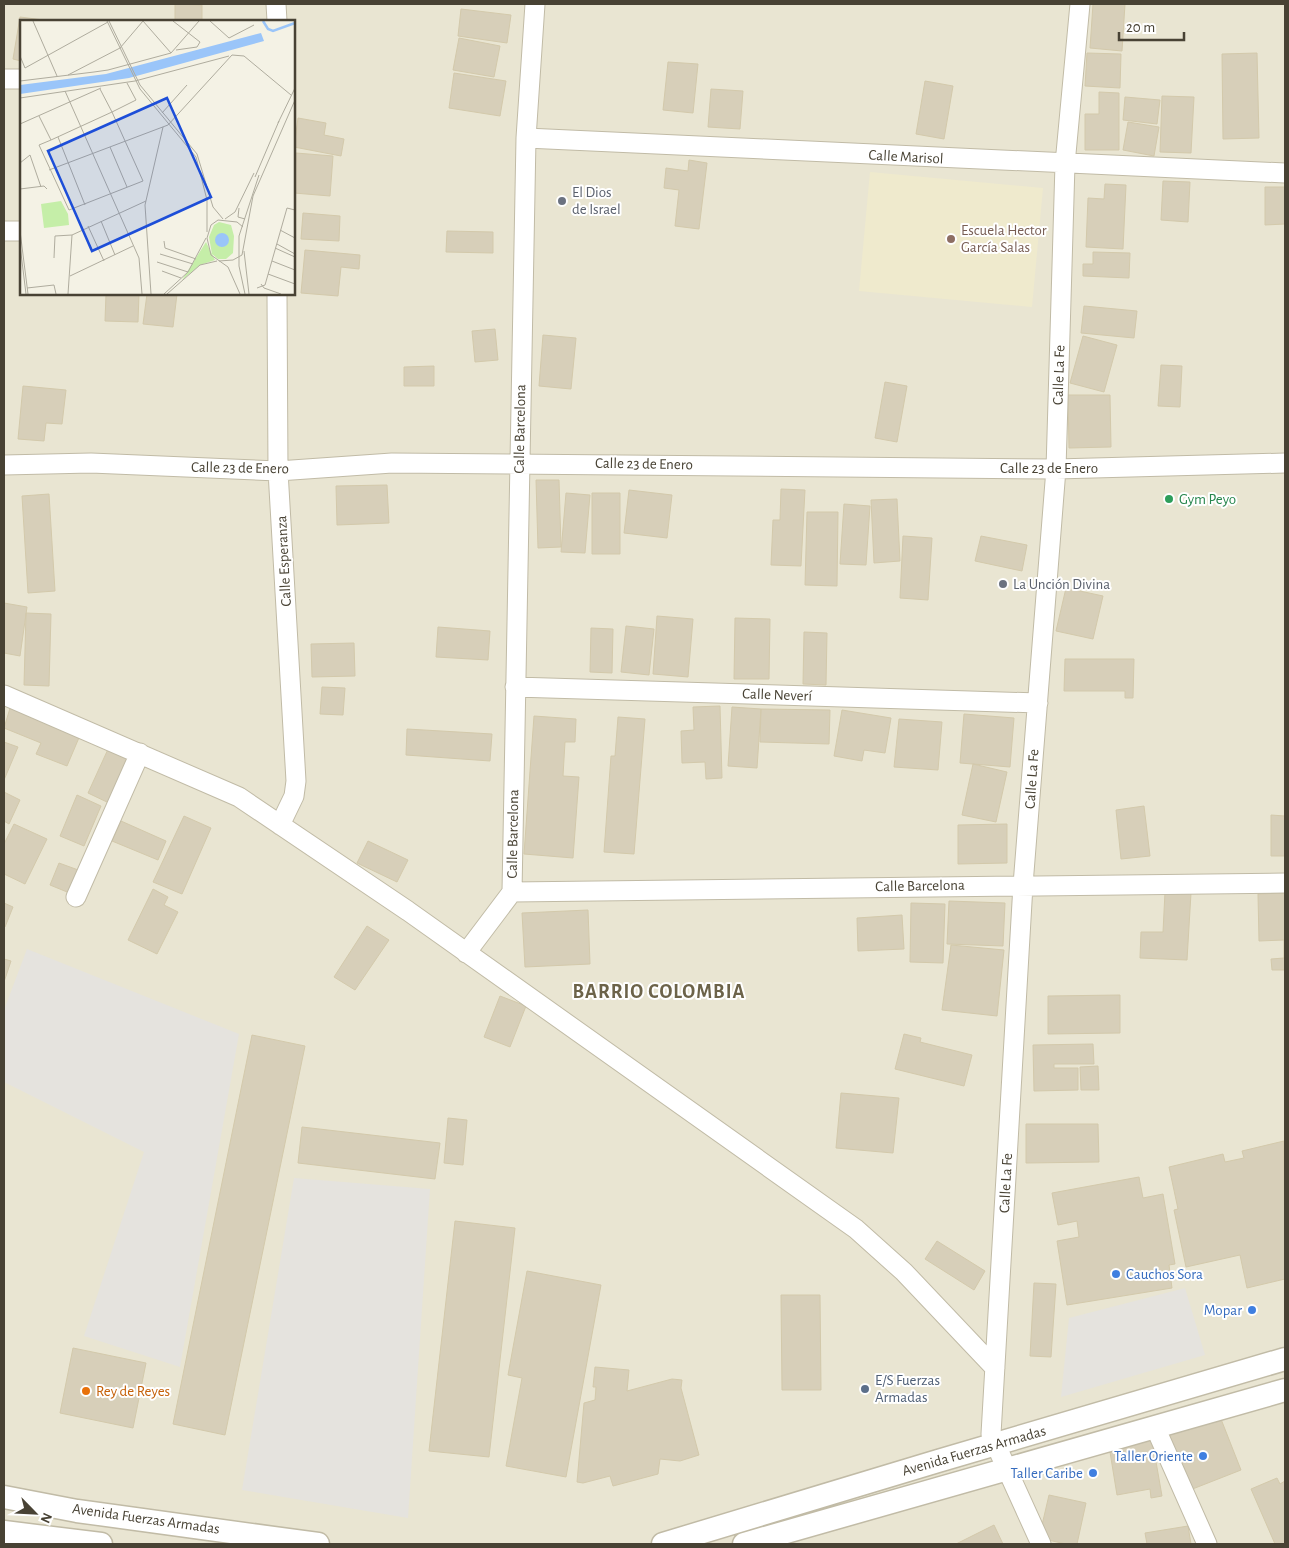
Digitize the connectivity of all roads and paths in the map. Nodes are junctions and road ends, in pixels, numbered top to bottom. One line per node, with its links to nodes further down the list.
1 (276, 4): 4 (street)
2 (535, 4): 7 (street, Calle Barcelona)
3 (1080, 4): 8 (street, Calle La Fe)
4 (277, 20)
5 (4, 79): 6 (street)
6 (20, 79)
7 (526, 138): 8 (street, Calle Marisol); 13 (street, Calle Barcelona)
8 (1065, 164): 9 (street, Calle Marisol); 16 (street, Calle La Fe)
9 (1285, 173)
10 (20, 231): 11 (street)
11 (4, 232)
12 (277, 295): 17 (street, Calle Esperanza)
13 (519, 463): 16 (street, Calle 23 de Enero); 17 (street, Calle 23 de Enero); 18 (street, Calle Barcelona)
14 (1285, 463): 16 (street, Calle 23 de Enero)
15 (4, 465): 17 (street, Calle 23 de Enero)
16 (1056, 469): 20 (street, Calle La Fe)
17 (278, 471): 22 (street, Calle Esperanza)
18 (515, 686): 20 (street, Calle Neverí); 25 (street, Calle Barcelona)
19 (4, 694): 21 (street)
20 (1038, 703): 24 (street, Calle La Fe)
21 (140, 753): 22 (street); 26 (street)
22 (280, 824): 27 (street)
23 (1285, 882): 24 (street, Calle Barcelona)
24 (1024, 885): 25 (street, Calle Barcelona); 29 (street, Calle La Fe)
25 (512, 892): 27 (street)
26 (76, 897)
27 (466, 953): 29 (street)
28 (1285, 1360): 32 (street, Avenida Fuerzas Armadas)
29 (995, 1368): 32 (street, Calle La Fe)
30 (1285, 1390): 31 (street, Avenida Fuerzas Armadas)
31 (1155, 1428): 33 (street, Avenida Fuerzas Armadas); 41 (street)
32 (996, 1445): 33 (street, Calle La Fe); 38 (street, Avenida Fuerzas Armadas)
33 (1007, 1470): 39 (street, Avenida Fuerzas Armadas); 40 (street, Calle La Fe)
34 (4, 1497): 37 (street, Avenida Fuerzas Armadas)
35 (4, 1532): 36 (street, Avenida Fuerzas Armadas)
36 (101, 1544)
37 (318, 1544)
38 (663, 1544)
39 (744, 1544)
40 (1041, 1544)
41 (1207, 1544)

